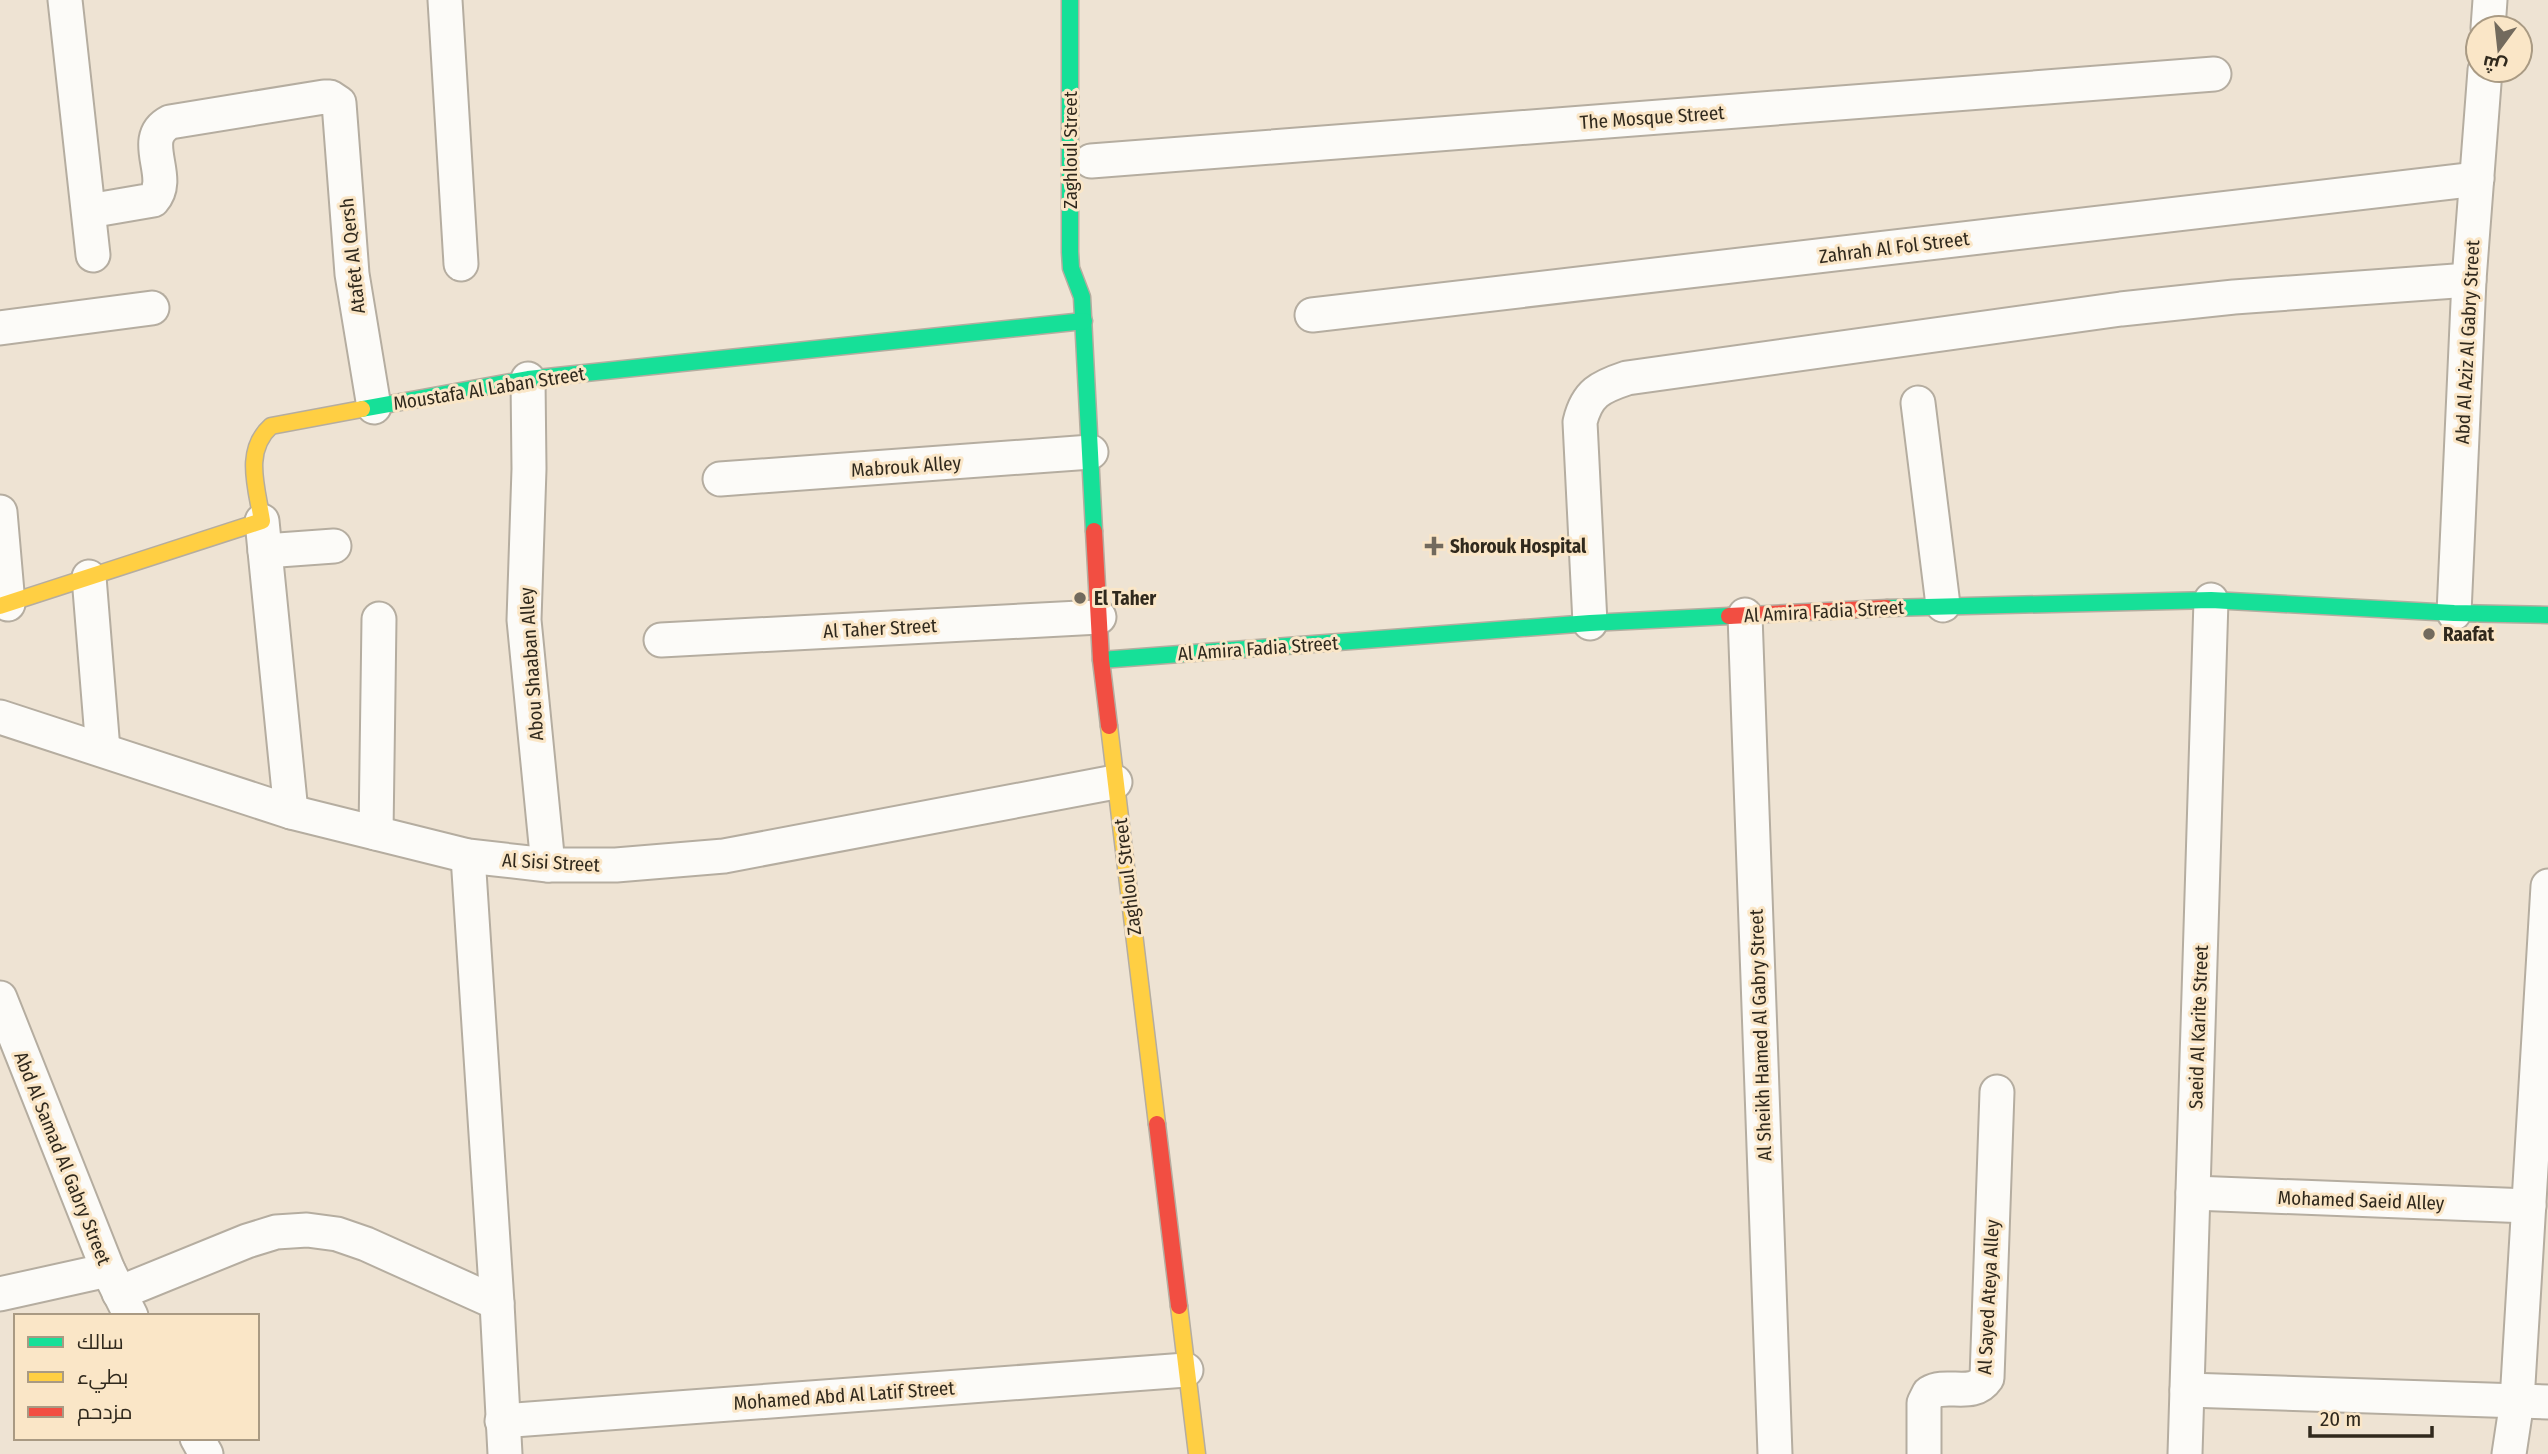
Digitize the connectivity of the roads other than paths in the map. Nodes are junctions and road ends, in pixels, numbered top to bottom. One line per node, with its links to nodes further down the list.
1 (65, 0): 8 (street)
2 (445, 0): 10 (street)
3 (1070, 0): 13 (street, Zaghloul Street)
4 (2214, 74): 6 (street, The Mosque Street)
5 (2484, 84): 7 (street, Abd Al Aziz Al Gabry Street)
6 (1091, 161)
7 (2477, 179): 12 (street, Abd Al Aziz Al Gabry Street); 15 (street, Zahrah Al Fol Street)
8 (89, 211): 9 (street); 20 (street, Atafet Al Qersh)
9 (93, 255)
10 (461, 264)
11 (1089, 276): 13 (street, Zaghloul Street)
12 (2469, 280): 30 (street, Abd Al Aziz Al Gabry Street); 35 (street)
13 (1082, 298): 16 (street, Zaghloul Street)
14 (152, 308): 17 (street)
15 (1312, 314)
16 (1084, 321): 18 (street, Moustafa Al Laban Street); 21 (street, Zaghloul Street)
17 (0, 328)
18 (528, 379): 20 (street, Moustafa Al Laban Street); 44 (street, Abou Shaaban Alley)
19 (1918, 403): 29 (street)
20 (374, 407): 24 (street, Moustafa Al Laban Street)
21 (1091, 452): 22 (street, Mabrouk Alley); 33 (street, Zaghloul Street)
22 (720, 479)
23 (0, 512): 28 (street)
24 (263, 536): 25 (street); 26 (street); 41 (street)
25 (334, 546)
26 (89, 577): 28 (street); 39 (street)
27 (2211, 600): 29 (street, Al Amira Fadia Street); 30 (street, Al Amira Fadia Street); 48 (street, Saeid Al Karite Street)
28 (4, 605)
29 (1943, 605): 31 (street, Al Amira Fadia Street)
30 (2454, 614): 32 (street, Al Amira Fadia Street)
31 (1745, 615): 35 (street, Al Amira Fadia Street); 59 (street, Al Sheikh Hamed Al Gabry Street)
32 (2548, 615)
33 (1100, 617): 36 (street, Al Taher Street); 37 (street, Zaghloul Street)
34 (379, 619): 42 (street)
35 (1590, 623): 37 (street, Al Amira Fadia Street)
36 (661, 640)
37 (1101, 660): 40 (street, Zaghloul Street)
38 (0, 717): 39 (street, Al Sisi Street)
39 (103, 750): 41 (street, Al Sisi Street)
40 (1115, 782): 44 (street, Al Sisi Street); 53 (street, Zaghloul Street)
41 (290, 812): 42 (street, Al Sisi Street)
42 (376, 834): 43 (street, Al Sisi Street)
43 (468, 856): 44 (street, Al Sisi Street); 52 (street)
44 (548, 865)
45 (2548, 898): 49 (street)
46 (0, 998): 50 (street, Abd Al Samad Al Gabry Street)
47 (1997, 1092): 60 (street, Al Sayed Ateya Alley)
48 (2193, 1193): 49 (street, Mohamed Saeid Alley); 54 (street, Saeid Al Karite Street)
49 (2529, 1206): 55 (street)
50 (119, 1293): 51 (street); 52 (street)
51 (0, 1294)
52 (497, 1303): 56 (street)
53 (1186, 1370): 56 (street, Mohamed Abd Al Latif Street); 58 (street, Zaghloul Street)
54 (2187, 1390): 55 (street); 61 (street, Saeid Al Karite Street)
55 (2533, 1401): 62 (street)
56 (502, 1421): 57 (street)
57 (505, 1454)
58 (1196, 1454)
59 (1775, 1454)
60 (1924, 1454)
61 (2185, 1454)
62 (2509, 1454)

